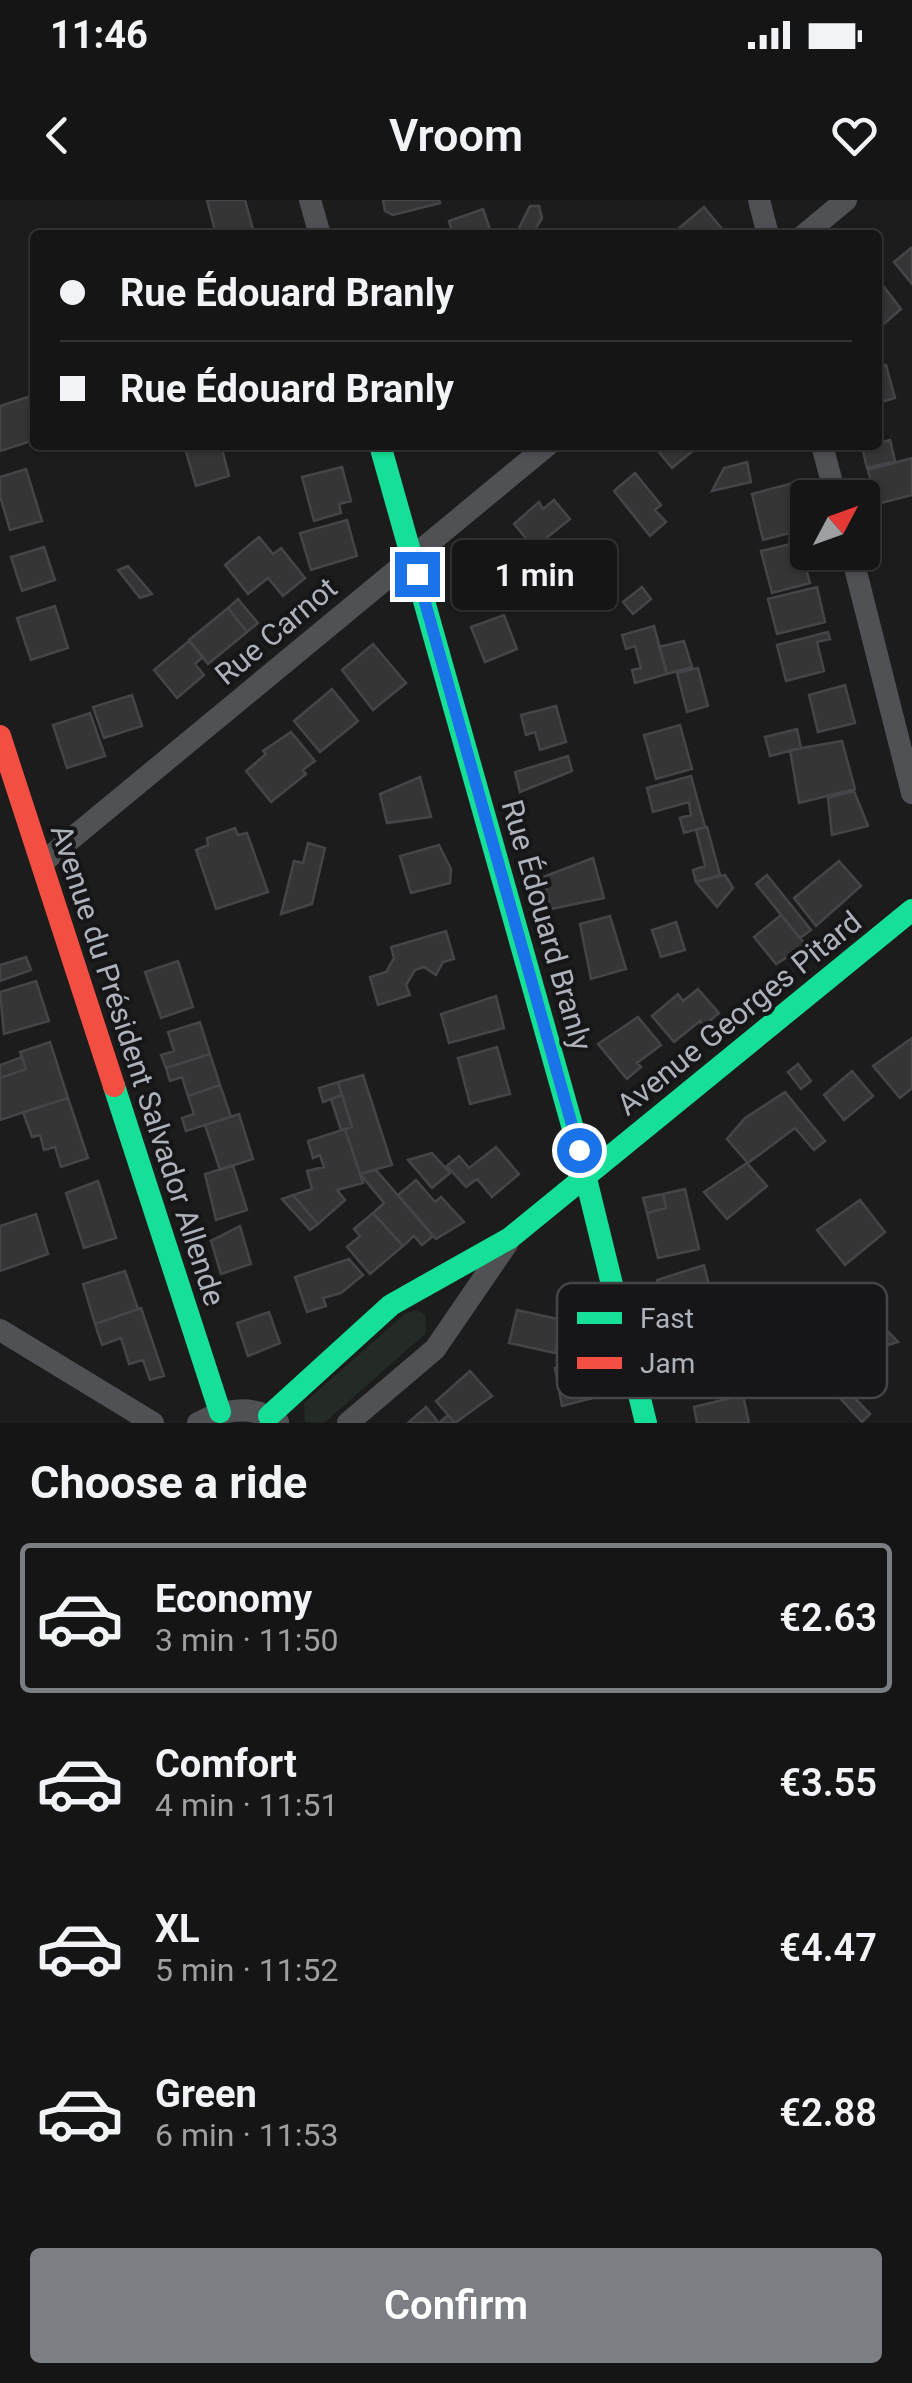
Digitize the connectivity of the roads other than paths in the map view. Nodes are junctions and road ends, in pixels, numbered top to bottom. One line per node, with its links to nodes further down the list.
1 (310, 200): 4 (street)
2 (759, 200): 5 (street)
3 (846, 200): 6 (street)
4 (319, 230)
5 (767, 230)
6 (810, 230)
7 (381, 450): 11 (street, Rue Édouard Branly)
8 (542, 450): 11 (street, Rue Carnot)
9 (823, 450): 10 (street)
10 (831, 480)
11 (412, 557): 15 (street, Rue Carnot); 17 (street, Rue Édouard Branly)
12 (856, 570): 14 (street)
13 (0, 736): 15 (street, Avenue du Président Salvador Allende)
14 (912, 792)
15 (42, 863): 22 (street, Avenue du Président Salvador Allende)
16 (912, 910): 17 (street, Avenue Georges Pitard)
17 (586, 1176): 18 (street, Avenue Georges Pitard); 19 (street, Rue Édouard Branly)
18 (510, 1238): 23 (street, Avenue Georges Pitard); 26 (street, Avenue Georges Pitard)
19 (612, 1283)
20 (0, 1330): 24 (street)
21 (640, 1398): 27 (street, Rue Édouard Branly)
22 (220, 1412): 23 (street); 25 (street)
23 (275, 1420)
24 (153, 1423)
25 (198, 1423)
26 (348, 1423)
27 (646, 1423)

